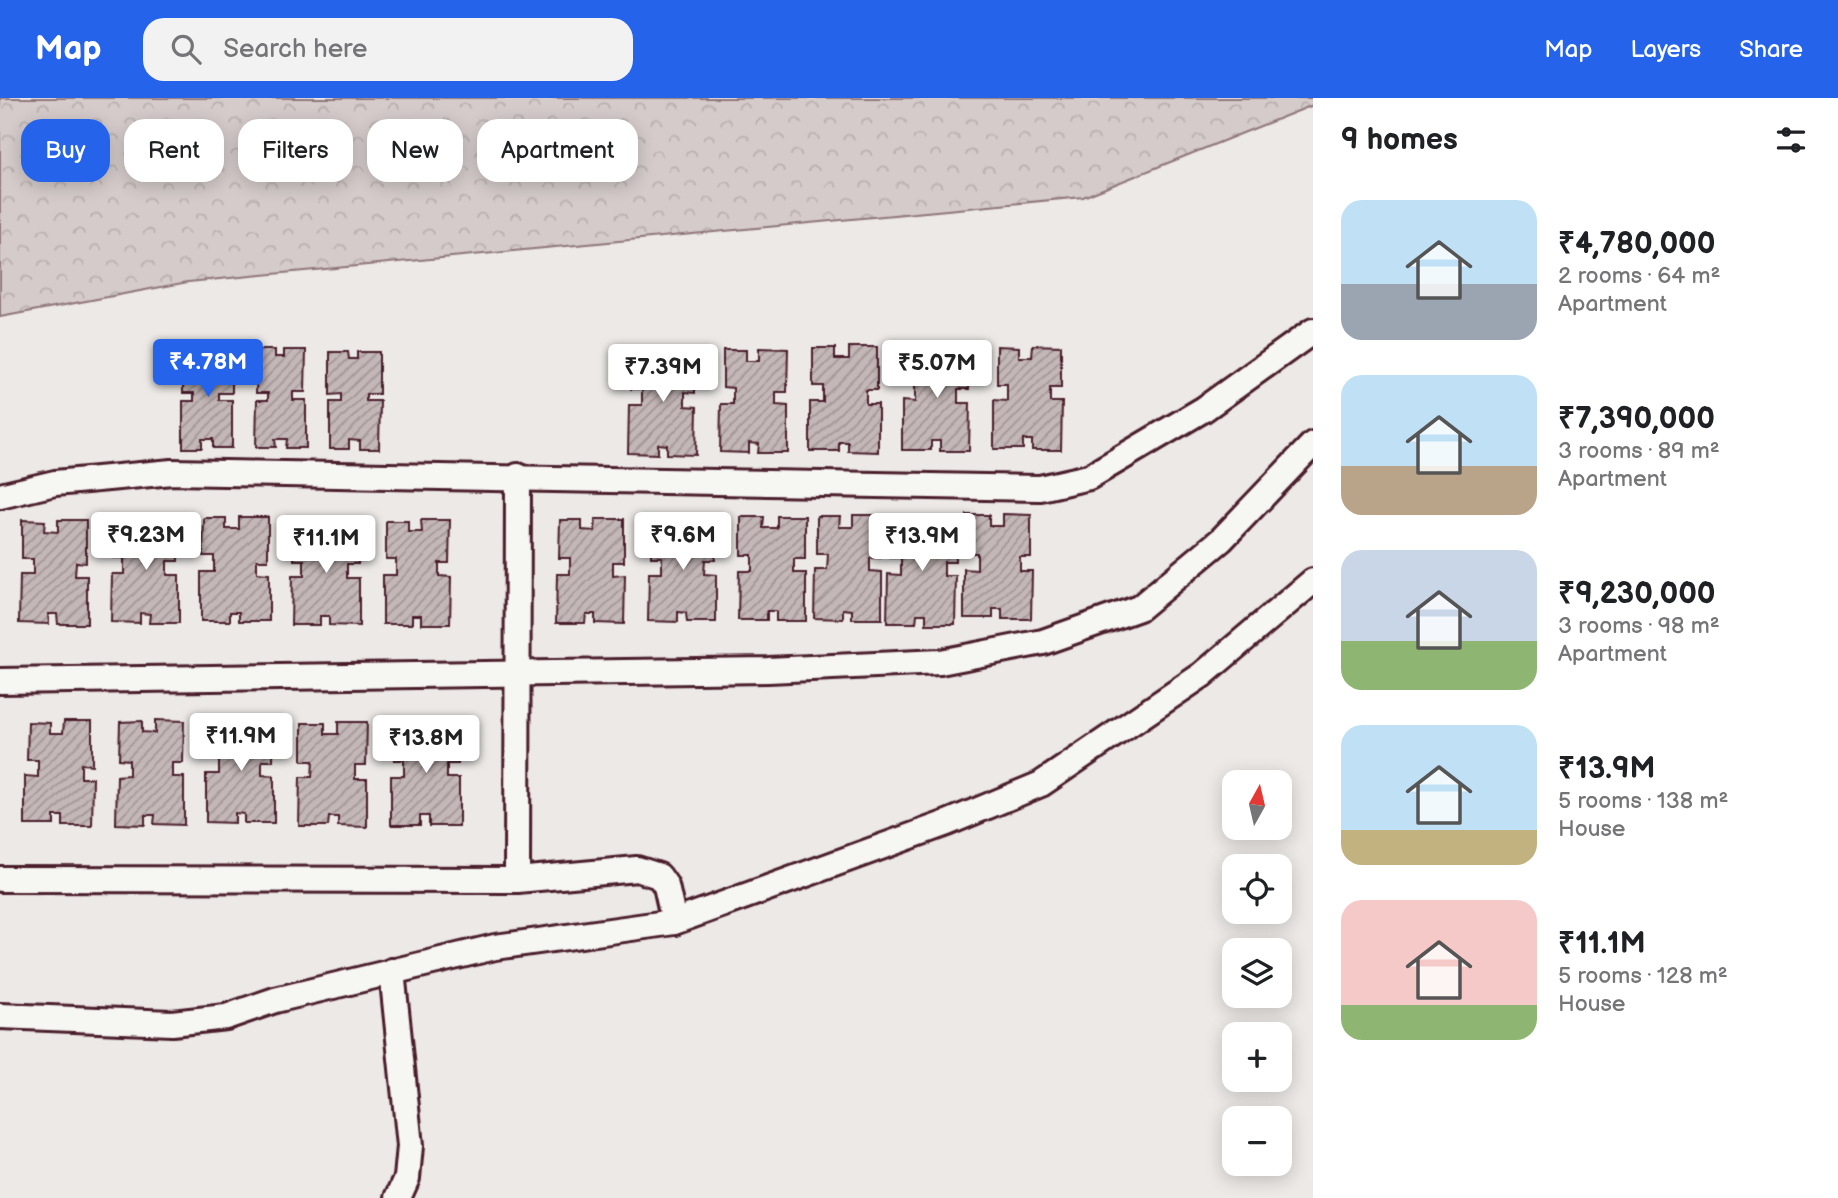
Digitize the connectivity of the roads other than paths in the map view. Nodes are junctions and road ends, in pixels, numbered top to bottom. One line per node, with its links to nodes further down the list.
1 (1313, 331): 3 (street)
2 (1313, 444): 6 (street)
3 (518, 476): 4 (street); 6 (street)
4 (0, 496)
5 (1313, 581): 10 (street)
6 (518, 673): 7 (street); 9 (street)
7 (0, 681)
8 (0, 879): 9 (street)
9 (517, 880): 10 (street)
10 (674, 922): 11 (street)
11 (392, 971): 12 (street); 13 (street)
12 (0, 1016)
13 (398, 1198)

